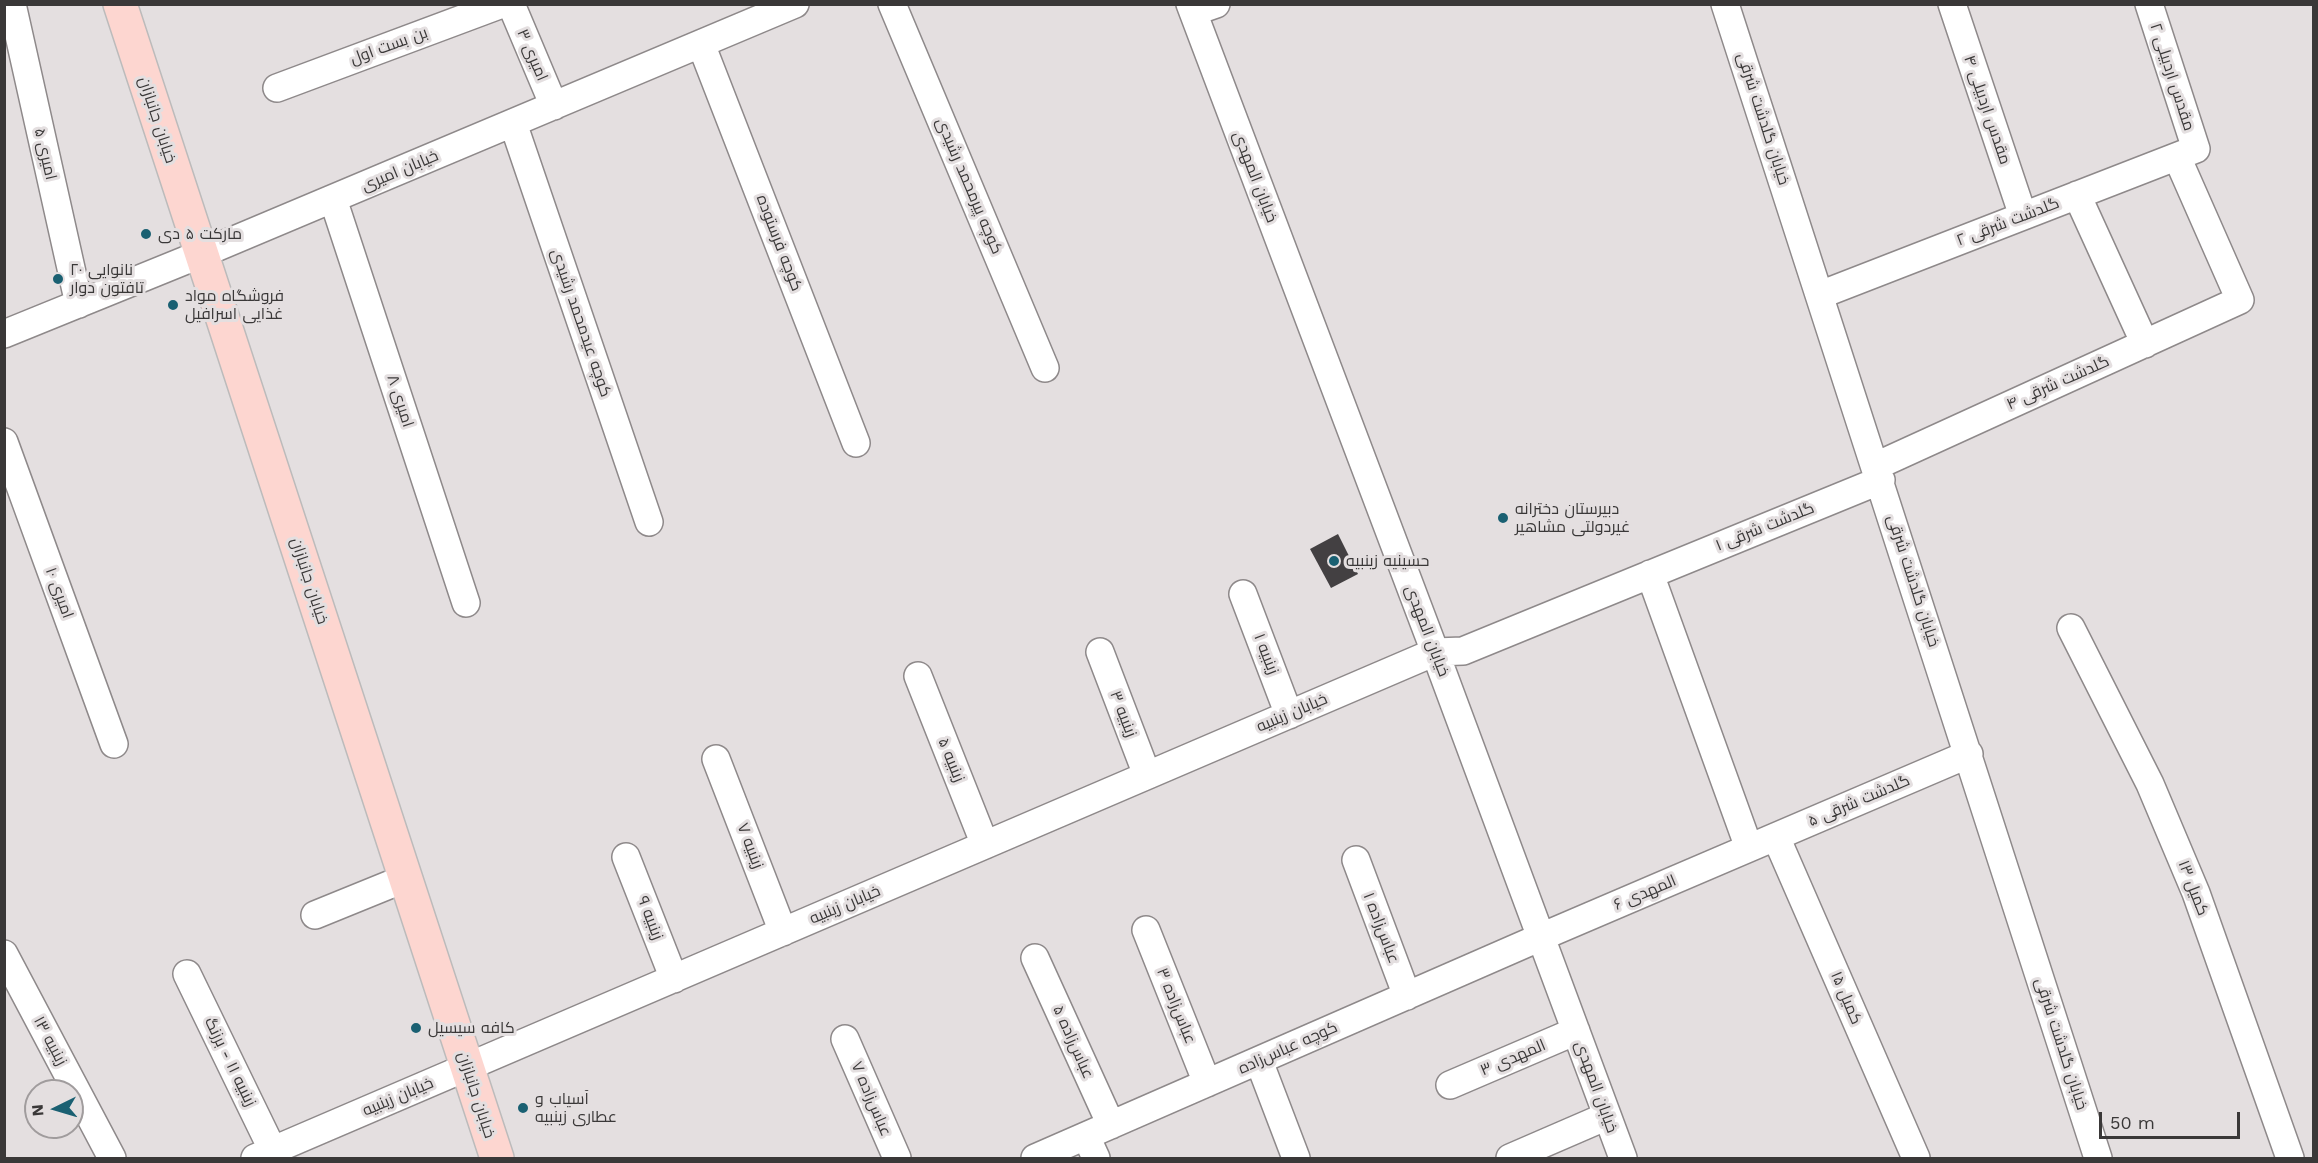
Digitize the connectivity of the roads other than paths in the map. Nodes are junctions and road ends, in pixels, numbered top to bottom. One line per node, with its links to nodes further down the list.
1 (12, 4): 22 (street, امیری ۵)
2 (120, 4): 19 (main road, خیابان جانبازان)
3 (502, 4): 12 (street, بن بست اول)
4 (511, 4): 13 (street, امیری ۳)
5 (795, 4): 11 (street, خیابان امیری)
6 (892, 4): 25 (street, کوچه پیرمحمد رشیدی)
7 (1725, 4): 20 (street, خیابان گلدشت شرقی)
8 (1952, 4): 18 (street, مقدس اردبیلی ۴)
9 (2149, 4): 15 (street, مقدس اردبیلی ۲)
10 (1200, 7): 35 (street, خیابان المهدی)
11 (701, 44): 13 (street, خیابان امیری); 27 (street, کوچه فرستوده)
12 (277, 88)
13 (554, 106): 14 (street, خیابان امیری)
14 (513, 123): 17 (street, خیابان امیری); 29 (street, کوچه عیدمحمد رشیدی)
15 (2187, 153): 16 (street, گلدشت شرقی ۲); 21 (street, مقدس اردبیلی ۲)
16 (2077, 195): 18 (street, گلدشت شرقی ۲); 24 (street)
17 (333, 199): 19 (street, خیابان امیری); 32 (street, امیری ۸)
18 (2023, 216): 20 (street, گلدشت شرقی ۲)
19 (201, 254): 22 (street, خیابان امیری); 47 (main road, خیابان جانبازان)
20 (1820, 295): 28 (street, خیابان گلدشت شرقی)
21 (2240, 300): 24 (street, گلدشت شرقی ۴)
22 (79, 304): 23 (street, خیابان امیری)
23 (4, 334)
24 (2145, 344): 28 (street, گلدشت شرقی ۴)
25 (1045, 368)
26 (4, 442): 38 (street, امیری ۱۰)
27 (856, 443)
28 (1878, 473): 30 (street, گلدشت شرقی ۱); 39 (street, خیابان گلدشت شرقی)
29 (649, 522)
30 (1650, 574): 35 (street, گلدشت شرقی ۱); 44 (street)
31 (1243, 594): 37 (street, زینبیه ۱)
32 (466, 603)
33 (2071, 628): 75 (street, کمیل ۱۳)
34 (1100, 652): 41 (street, زینبیه ۳)
35 (1435, 652): 37 (street, خیابان زینبیه); 51 (street, خیابان المهدی)
36 (918, 676): 43 (street, زینبیه ۵)
37 (1289, 714): 41 (street, خیابان زینبیه)
38 (114, 744)
39 (1969, 754): 42 (street, گلدشت شرقی ۵); 74 (street, خیابان گلدشت شرقی)
40 (716, 759): 50 (street, زینبیه ۷)
41 (1147, 775): 43 (street, خیابان زینبیه)
42 (1776, 837): 44 (street, گلدشت شرقی ۵); 73 (street, کمیل ۱۵)
43 (985, 845): 50 (street, خیابان زینبیه)
44 (1749, 848): 51 (street, المهدی ۶)
45 (626, 857): 55 (street, زینبیه ۹)
46 (1356, 860): 56 (street, عباس‌زاده ۱)
47 (406, 878): 48 (street); 60 (main road, خیابان جانبازان)
48 (315, 915)
49 (1146, 930): 61 (street, عباس‌زاده ۳)
50 (783, 932): 55 (street, خیابان زینبیه)
51 (1541, 937): 56 (street, کوچه عباس‌زاده); 57 (street, خیابان المهدی)
52 (4, 954): 66 (street, زینبیه ۱۳)
53 (1035, 958): 64 (street, عباس‌زاده ۵)
54 (187, 974): 65 (street, زینبیه ۱۱ - برزنگ)
55 (674, 979): 60 (street, خیابان زینبیه)
56 (1407, 996): 59 (street, کوچه عباس‌زاده)
57 (1576, 1031): 62 (street, المهدی ۳); 63 (street, خیابان المهدی)
58 (845, 1039): 68 (street, عباس‌زاده ۷)
59 (1259, 1060): 61 (street, کوچه عباس‌زاده); 70 (street)
60 (468, 1067): 65 (street, خیابان زینبیه); 67 (main road, خیابان جانبازان)
61 (1207, 1083): 64 (street, کوچه عباس‌زاده)
62 (1450, 1085)
63 (1607, 1116): 71 (street); 72 (street, خیابان المهدی)
64 (1098, 1140): 69 (street, کوچه عباس‌زاده)
65 (264, 1155)
66 (112, 1158)
67 (497, 1158)
68 (897, 1158)
69 (1035, 1158)
70 (1296, 1158)
71 (1510, 1158)
72 (1623, 1158)
73 (1916, 1158)
74 (2098, 1158)
75 (2290, 1158)

